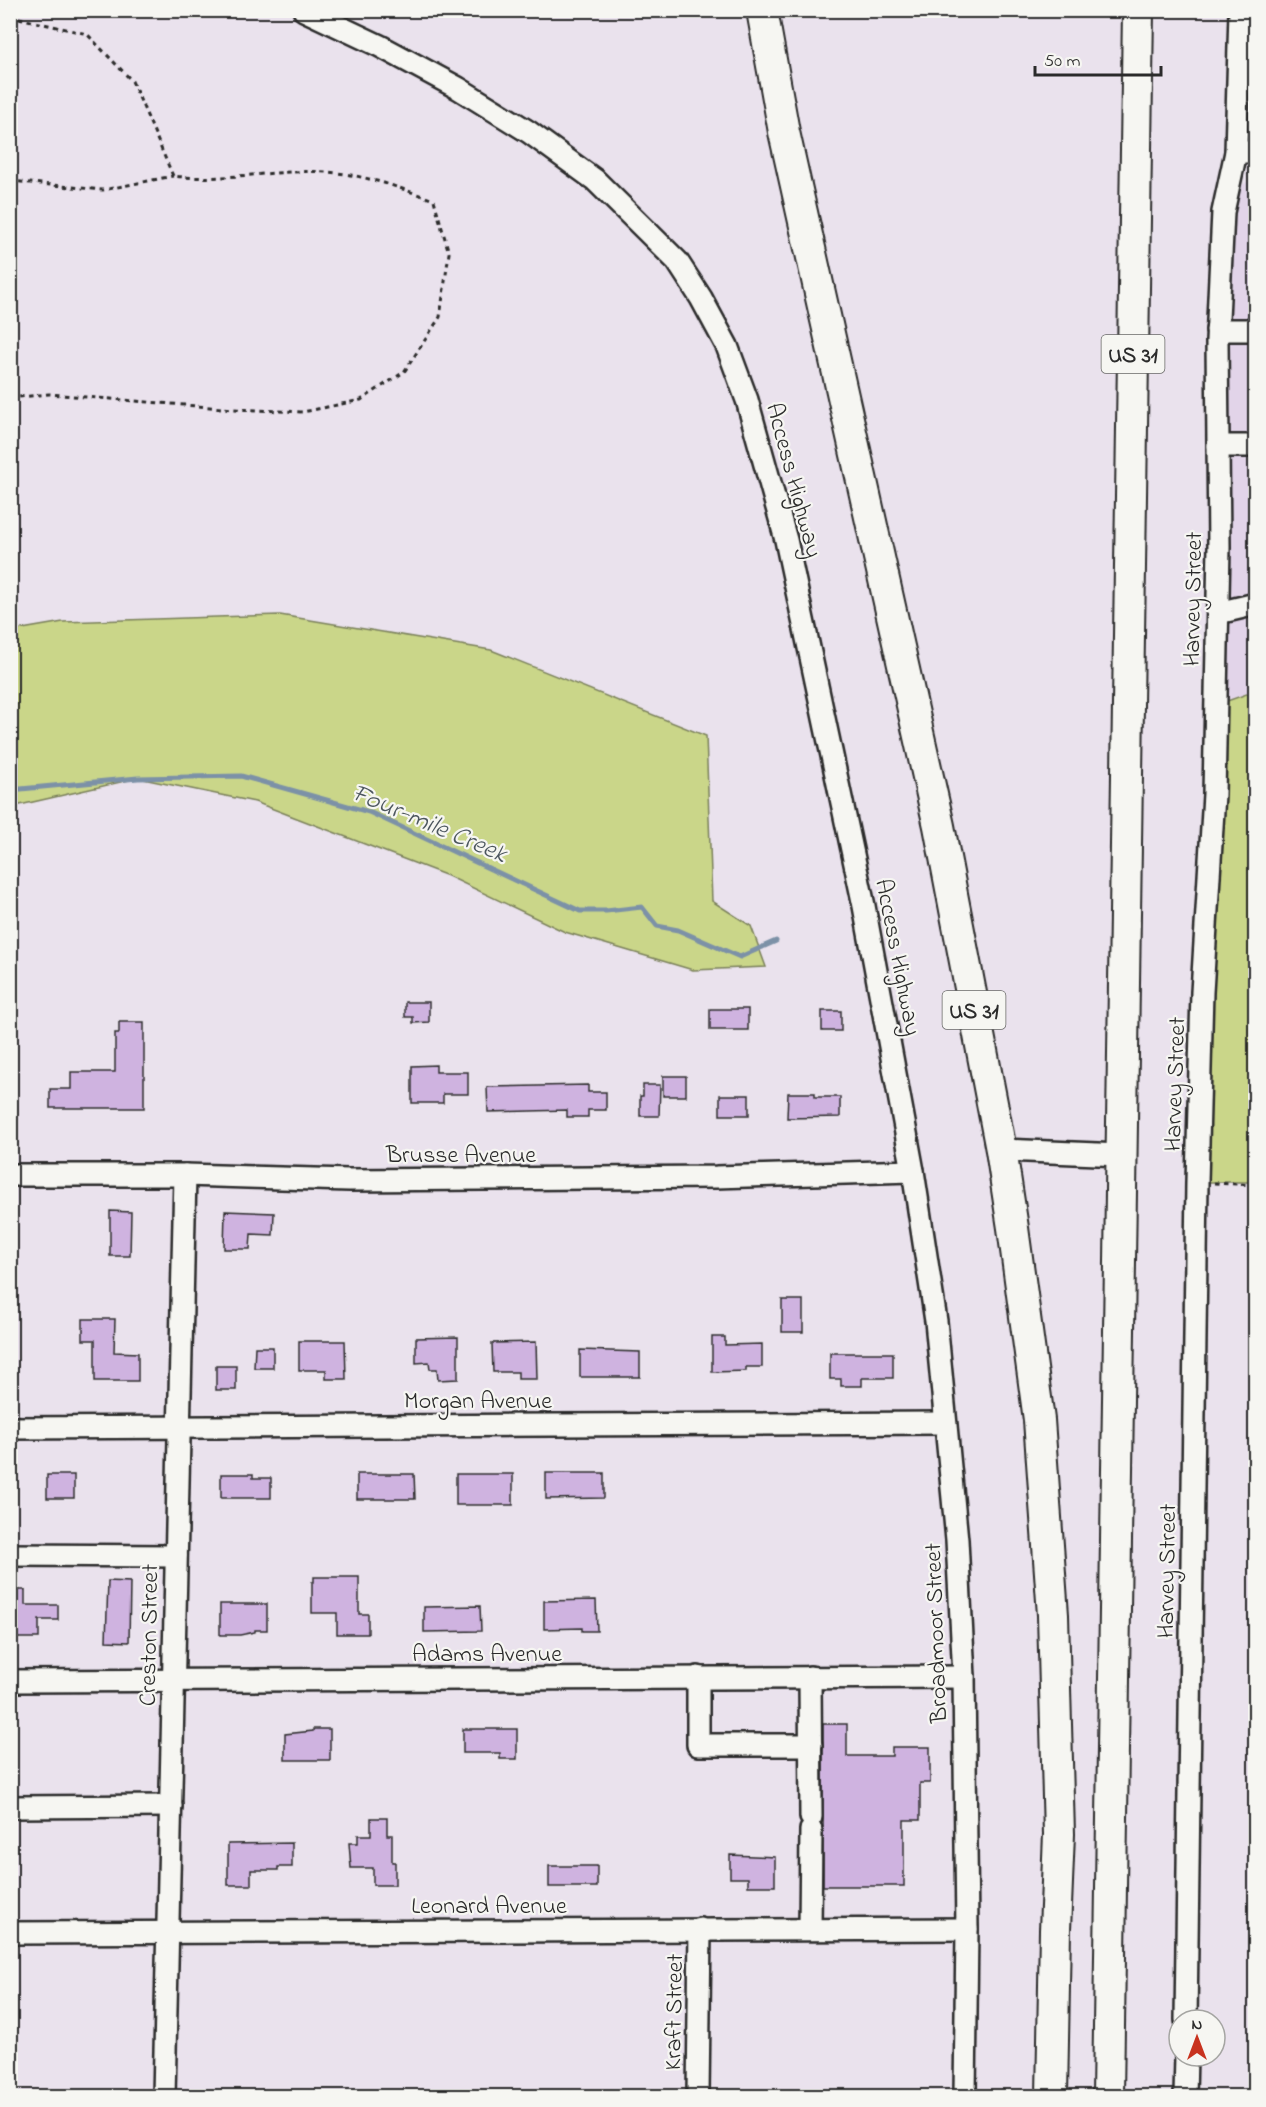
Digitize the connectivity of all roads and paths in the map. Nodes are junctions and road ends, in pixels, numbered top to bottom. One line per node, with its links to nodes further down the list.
1 (304, 10): 20 (street, Access Highway)
2 (750, 10): 7 (highway)
3 (762, 10): 7 (highway, US 31)
4 (1138, 10): 19 (highway, US 31)
5 (1240, 10): 8 (street, Harvey Street)
6 (10, 16): 9 (path)
7 (784, 132): 18 (highway, US 31)
8 (1246, 152): 12 (street, Harvey Street)
9 (173, 176): 10 (path); 13 (path)
10 (10, 181)
11 (1256, 326): 12 (street)
12 (1217, 330): 14 (street, Harvey Street)
13 (10, 398)
14 (1218, 446): 15 (street); 17 (street, Harvey Street)
15 (1256, 446)
16 (1256, 604): 17 (street)
17 (1218, 613): 23 (street, Harvey Street)
18 (1001, 1149): 19 (street); 48 (highway, US 31)
19 (1121, 1155): 49 (highway, US 31)
20 (913, 1171): 22 (street, Brusse Avenue); 25 (street, Broadmoor Street)
21 (10, 1175): 22 (street, Brusse Avenue)
22 (185, 1175): 27 (street, Creston Street)
23 (1197, 1182): 24 (path); 43 (street, Harvey Street)
24 (1256, 1185)
25 (945, 1424): 27 (street, Morgan Avenue); 32 (street, Broadmoor Street)
26 (10, 1428): 27 (street, Morgan Avenue)
27 (178, 1428): 29 (street, Creston Street)
28 (10, 1555): 29 (street)
29 (176, 1556): 33 (street, Creston Street)
30 (698, 1677): 31 (street, Adams Avenue); 33 (street, Adams Avenue); 35 (street)
31 (810, 1677): 32 (street, Adams Avenue); 35 (street)
32 (964, 1677): 40 (street, Broadmoor Street)
33 (173, 1680): 34 (street, Adams Avenue); 36 (street, Creston Street)
34 (10, 1681)
35 (811, 1745): 39 (street)
36 (171, 1806): 37 (street); 41 (street, Creston Street)
37 (10, 1807)
38 (700, 1929): 39 (street, Leonard Avenue); 41 (street, Leonard Avenue); 46 (street, Kraft Street)
39 (810, 1929): 40 (street, Leonard Avenue)
40 (967, 1929): 47 (street, Broadmoor Street)
41 (168, 1932): 42 (street, Leonard Avenue); 45 (street, Creston Street)
42 (10, 1933)
43 (1186, 2008)
44 (1186, 2068): 50 (street)
45 (164, 2097)
46 (698, 2097)
47 (965, 2097)
48 (1052, 2097)
49 (1108, 2097)
50 (1185, 2097)

